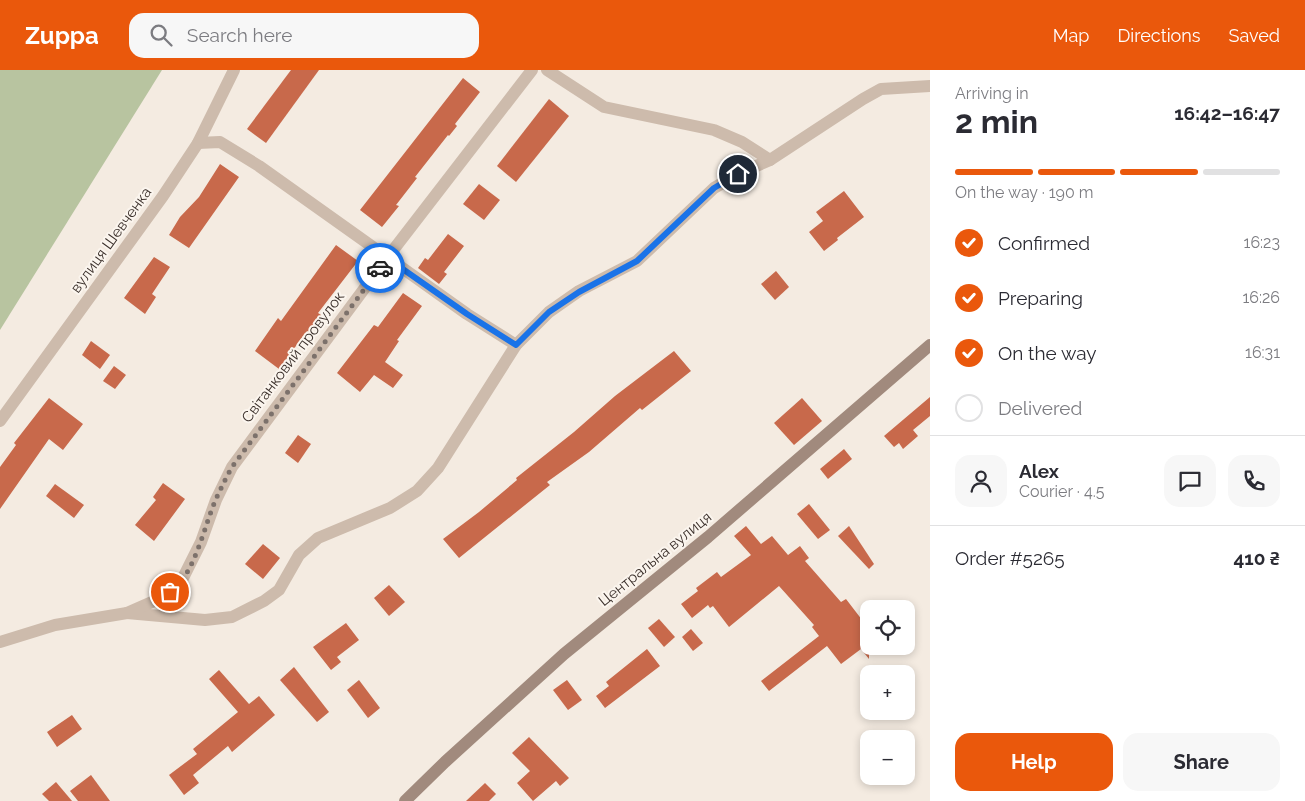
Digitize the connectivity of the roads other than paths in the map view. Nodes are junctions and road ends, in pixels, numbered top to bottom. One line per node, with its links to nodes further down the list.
1 (234, 70): 5 (street, вулиця Шевченка)
2 (532, 70): 7 (street, Світанковий провулок)
3 (546, 70): 6 (street)
4 (930, 86): 6 (street)
5 (198, 143): 7 (street); 10 (street, вулиця Шевченка)
6 (770, 160): 8 (street)
7 (387, 258): 8 (street); 11 (street, Світанковий провулок)
8 (516, 345): 11 (street)
9 (930, 346): 13 (street, Центральна вулиця)
10 (0, 421)
11 (127, 613): 12 (street)
12 (0, 642)
13 (405, 801)

